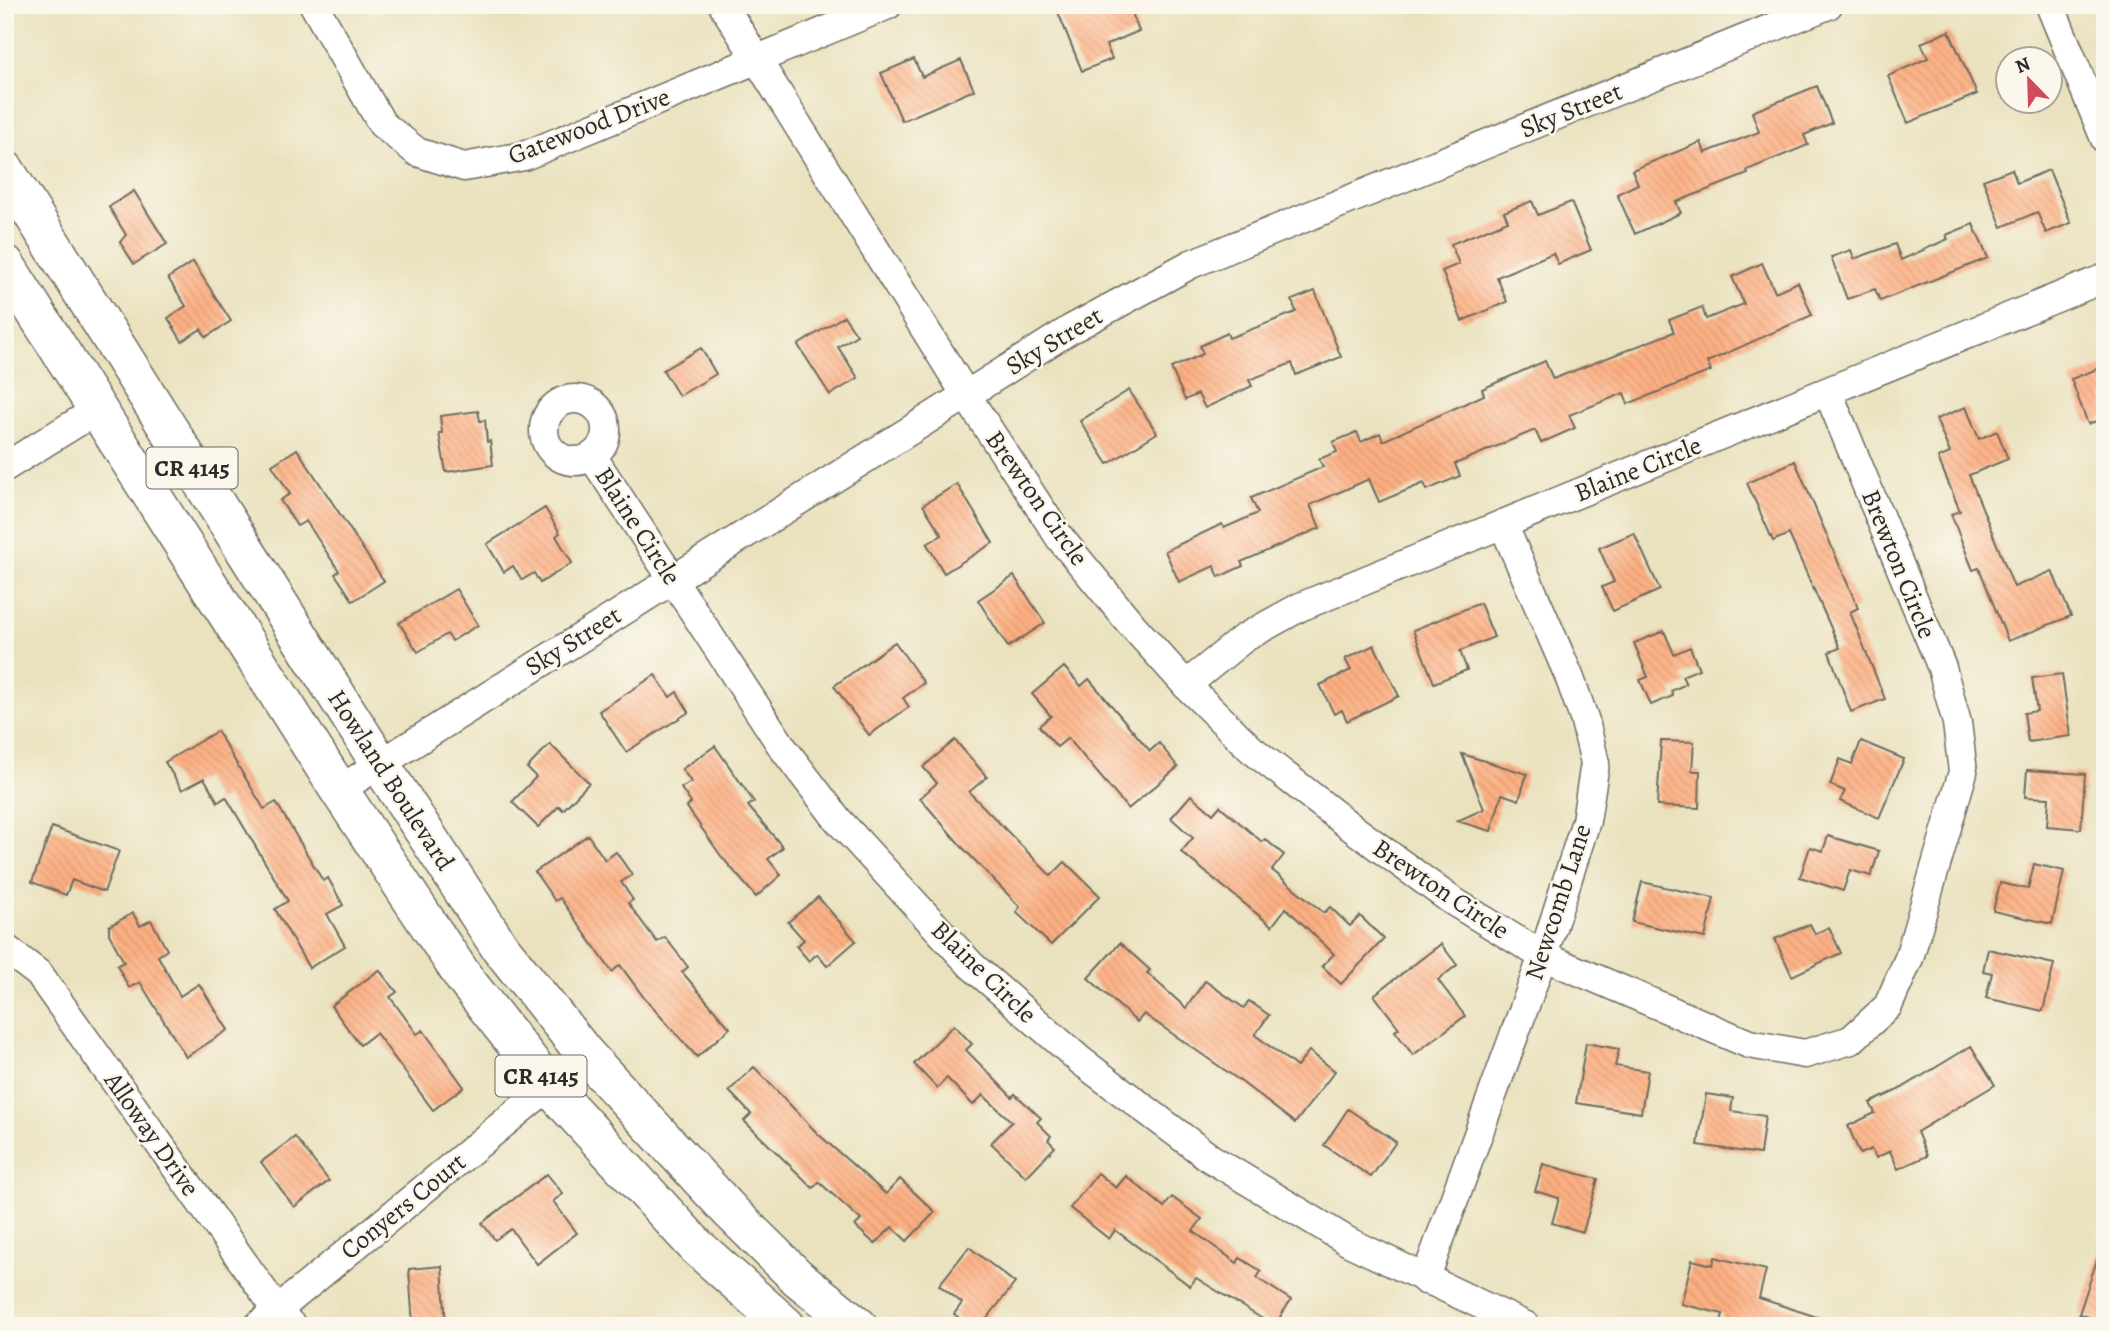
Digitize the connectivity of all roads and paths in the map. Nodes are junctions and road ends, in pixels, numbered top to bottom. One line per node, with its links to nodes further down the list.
1 (314, 5): 6 (street, Gatewood Drive)
2 (723, 5): 6 (street, Brewton Circle)
3 (888, 5): 6 (street, Gatewood Drive)
4 (1828, 5): 12 (street, Sky Street)
5 (2050, 5): 7 (street)
6 (757, 60): 12 (street, Brewton Circle)
7 (2105, 139)
8 (5, 170): 19 (main road, Howland Boulevard / CR 4145)
9 (5, 264): 13 (main road, Howland Boulevard / CR 4145)
10 (2105, 278): 11 (street, Blaine Circle)
11 (1828, 392): 16 (street, Blaine Circle); 22 (street, Brewton Circle)
12 (966, 395): 17 (street, Sky Street); 18 (street, Brewton Circle)
13 (97, 410): 15 (street); 20 (main road, Howland Boulevard / CR 4145)
14 (592, 456): 17 (street, Blaine Circle)
15 (5, 467)
16 (1503, 524): 18 (street, Blaine Circle); 22 (street, Newcomb Lane)
17 (673, 578): 19 (street, Sky Street); 24 (street, Blaine Circle)
18 (1186, 685): 22 (street, Brewton Circle)
19 (380, 764): 20 (street, Sky Street); 27 (main road, Howland Boulevard / CR 4145)
20 (339, 790): 23 (main road, Howland Boulevard / CR 4145)
21 (5, 948): 25 (street, Alloway Drive)
22 (1543, 956): 24 (street, Newcomb Lane)
23 (549, 1086): 25 (street, Conyers Court); 26 (main road, Howland Boulevard / CR 4145)
24 (1425, 1280): 28 (street, Blaine Circle)
25 (276, 1320)
26 (786, 1326)
27 (858, 1326)
28 (1526, 1326)

